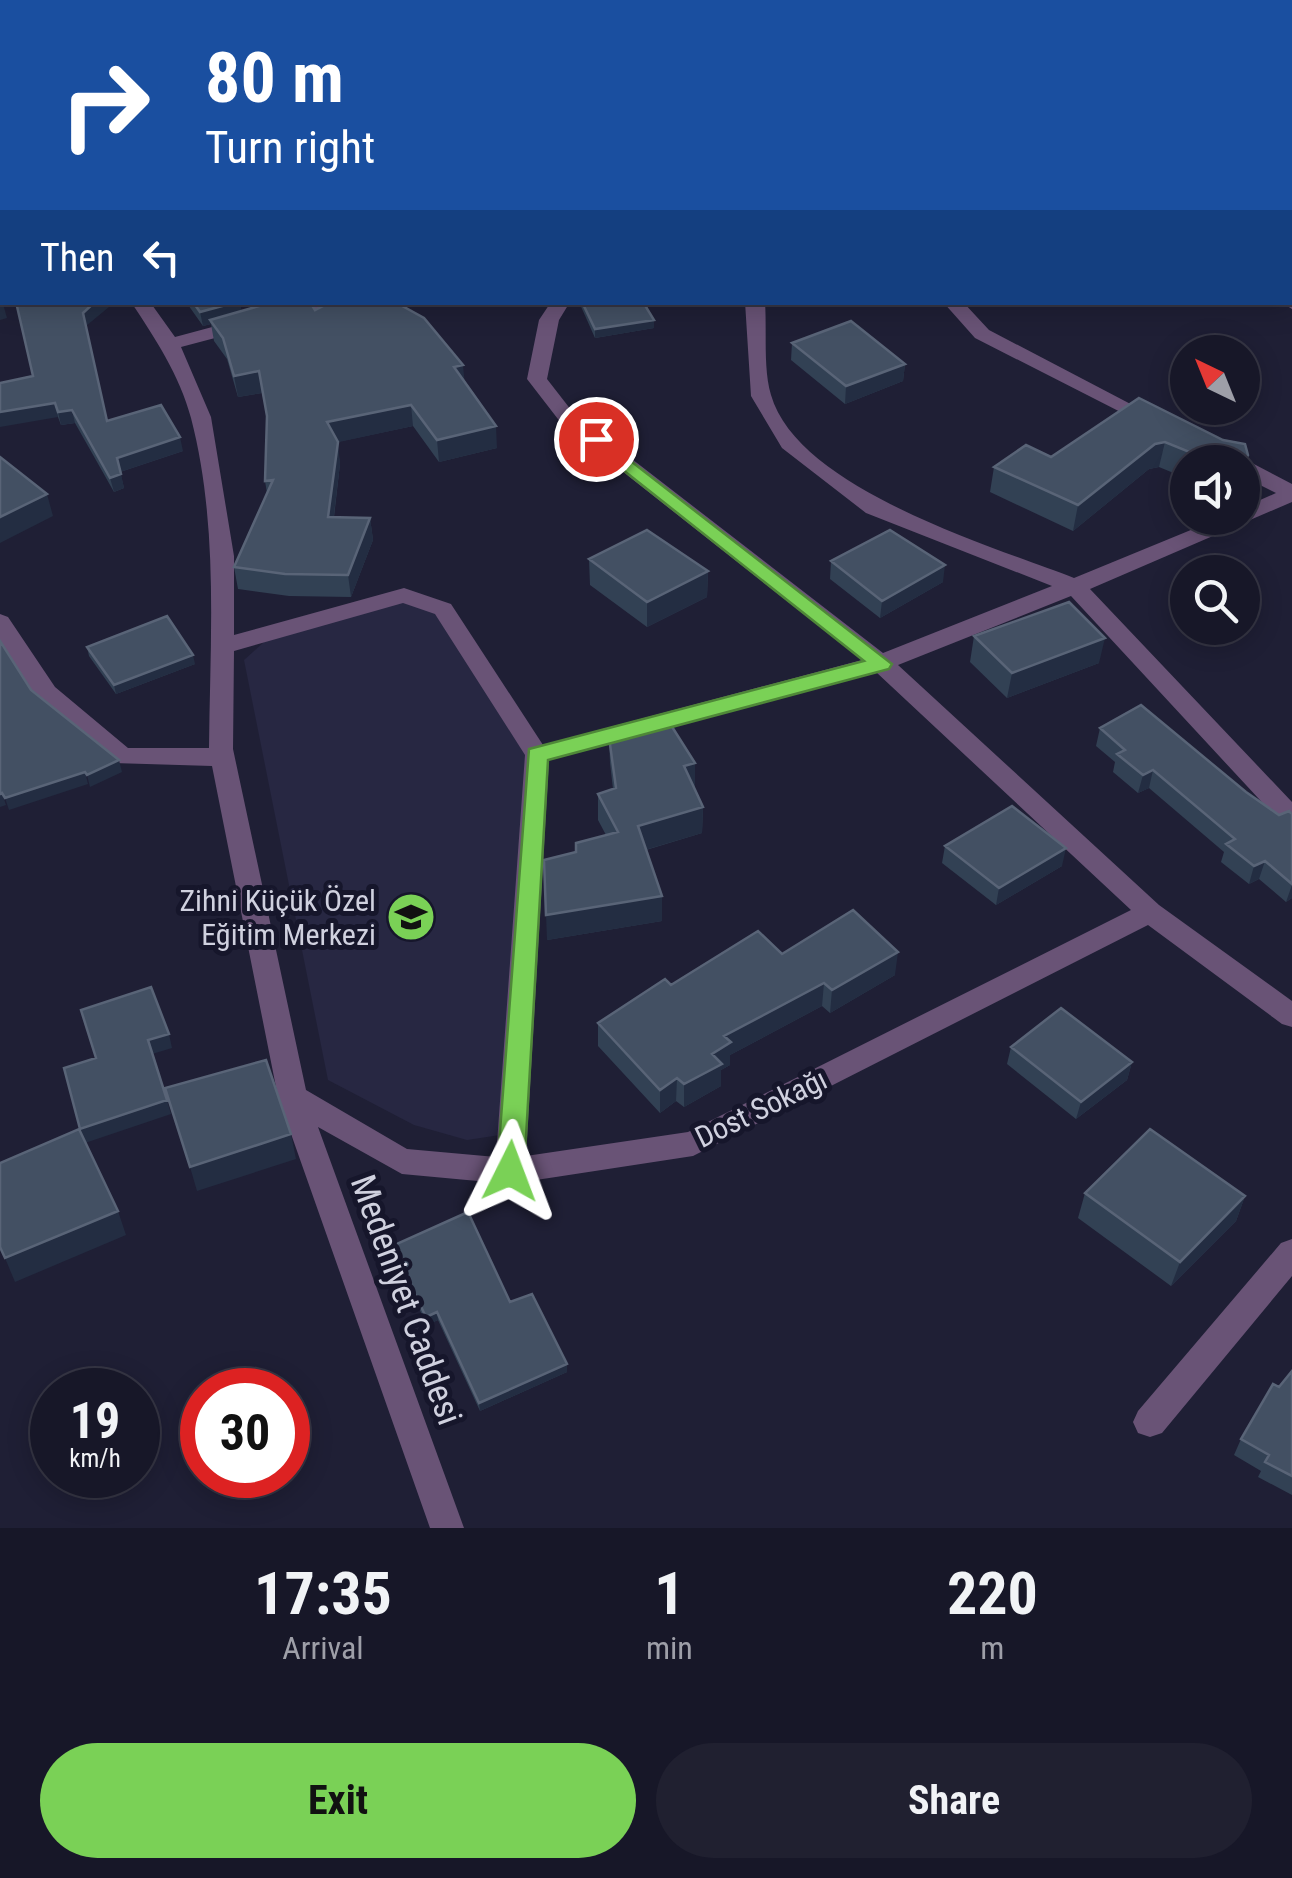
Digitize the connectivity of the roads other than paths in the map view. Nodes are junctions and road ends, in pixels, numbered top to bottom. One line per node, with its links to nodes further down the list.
1 (142, 305): 6 (street, Medeniyet Caddesi)
2 (319, 305): 6 (street)
3 (559, 305): 15 (street)
4 (755, 305): 12 (street)
5 (955, 305): 7 (street)
6 (170, 344): 14 (street, Medeniyet Caddesi)
7 (1167, 428)
8 (1260, 476): 9 (street)
9 (1292, 493): 10 (street)
10 (1260, 507)
11 (1196, 535): 12 (street)
12 (1075, 587): 15 (street); 18 (street)
13 (0, 622): 17 (street)
14 (222, 646): 16 (street); 17 (street, Medeniyet Caddesi)
15 (881, 664): 16 (street); 19 (street)
16 (537, 755): 22 (street)
17 (223, 757): 21 (street, Medeniyet Caddesi)
18 (1292, 818)
19 (1150, 912): 20 (street); 22 (street, Dost Sokağı)
20 (1292, 1016)
21 (293, 1097): 22 (street, Dost Sokağı); 25 (street, Medeniyet Caddesi)
22 (510, 1171)
23 (1292, 1252): 24 (street)
24 (1150, 1422)
25 (448, 1528)

